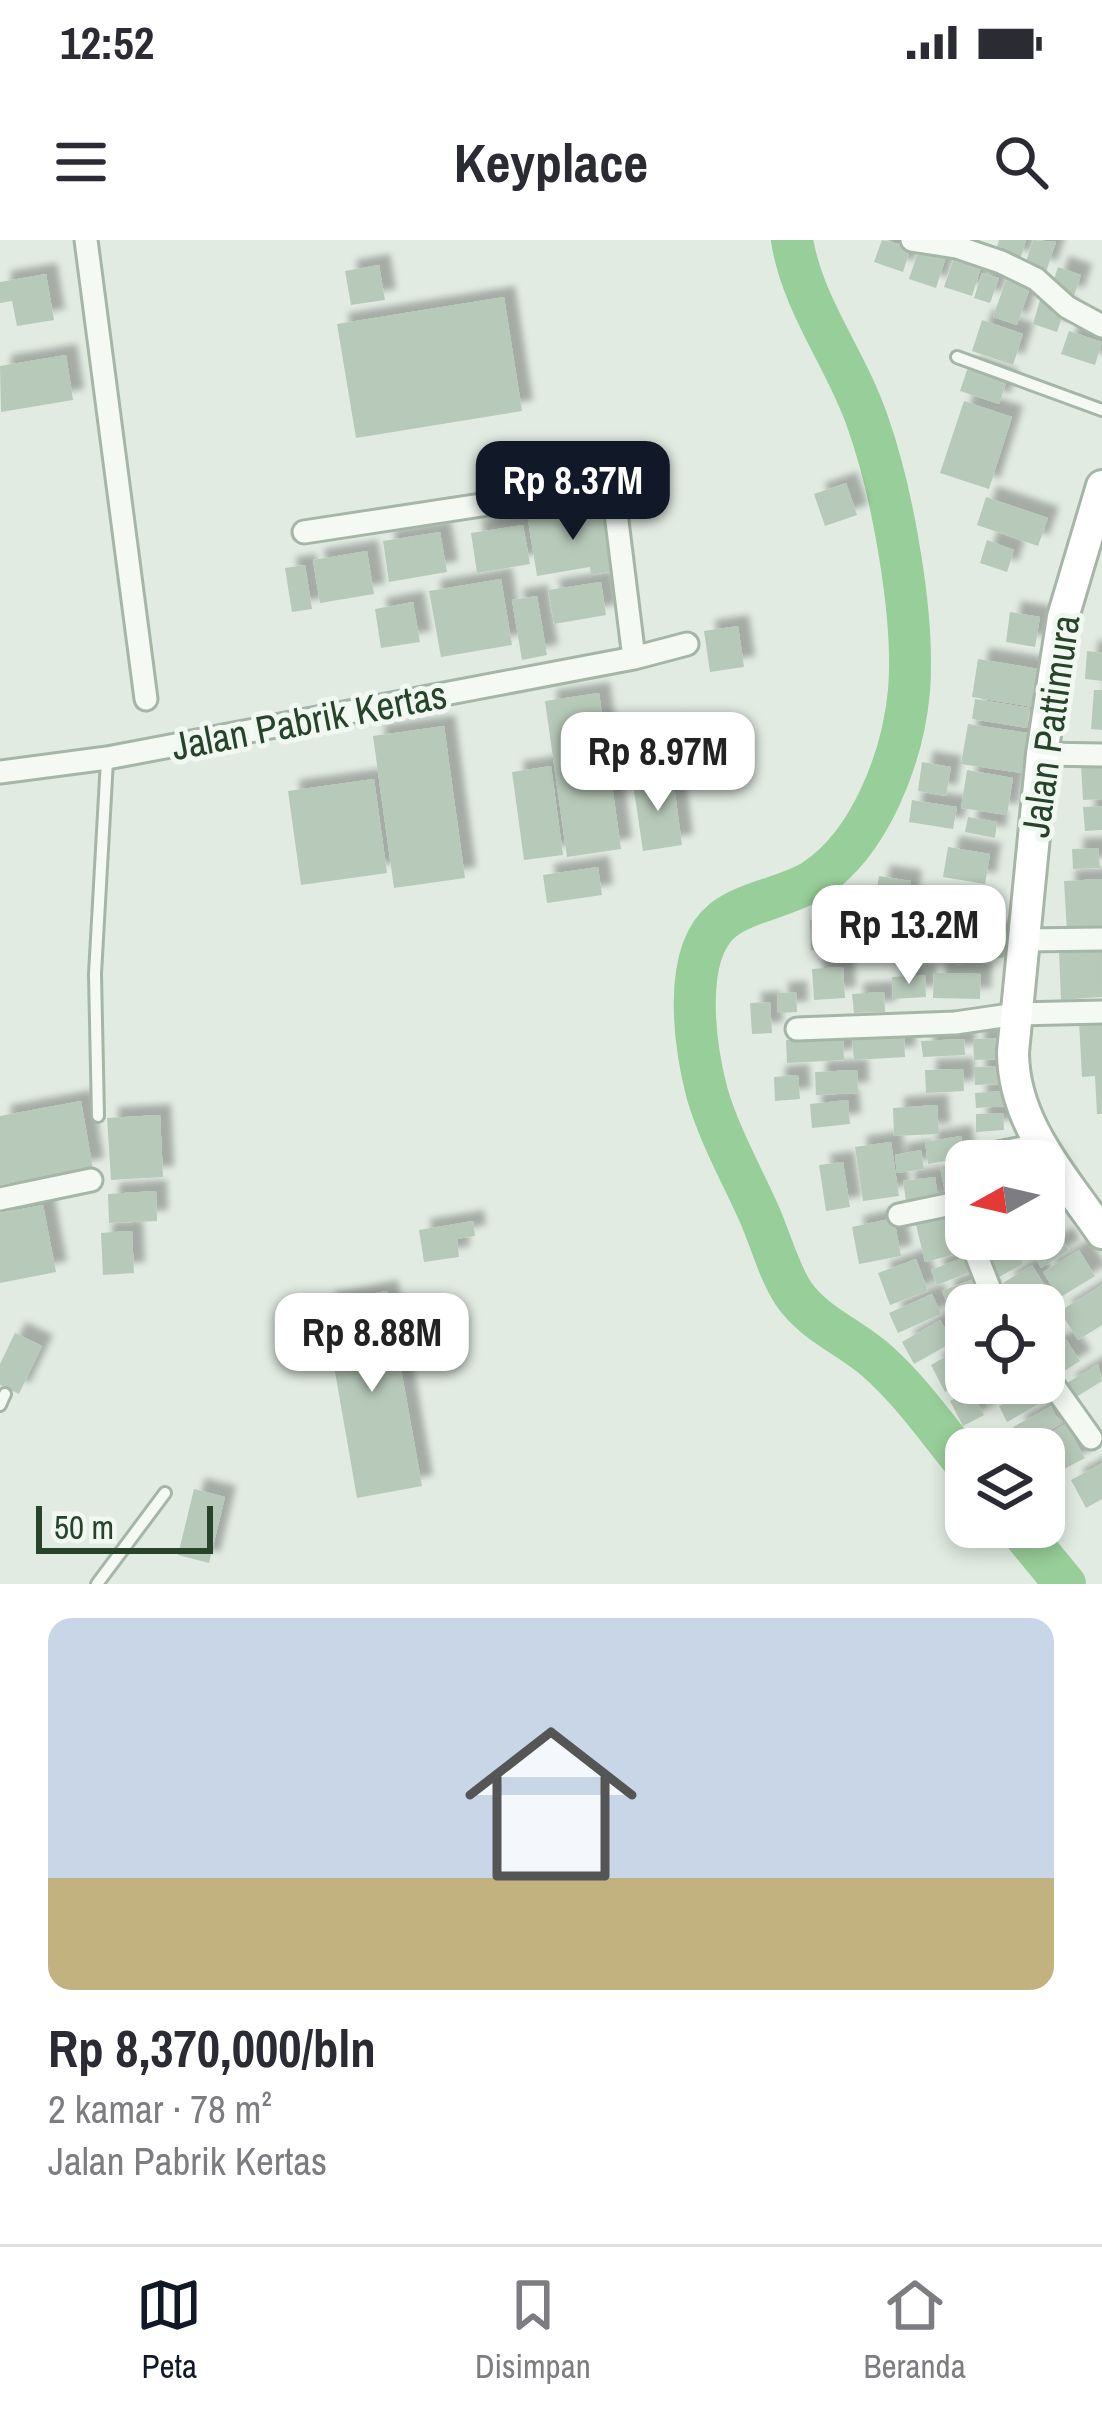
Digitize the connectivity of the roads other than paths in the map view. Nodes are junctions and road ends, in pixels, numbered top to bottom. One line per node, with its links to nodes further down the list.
1 (86, 240): 10 (street)
2 (912, 240): 3 (street)
3 (1102, 326)
4 (957, 357): 5 (lane)
5 (1102, 410)
6 (1099, 500): 11 (street, Jalan Pattimura)
7 (304, 532): 9 (street)
8 (687, 644): 9 (street, Jalan Pabrik Kertas)
9 (634, 658): 13 (street, Jalan Pabrik Kertas)
10 (146, 699)
11 (1042, 754): 12 (street); 16 (street, Jalan Pattimura)
12 (1102, 754)
13 (107, 758): 14 (street, Jalan Pabrik Kertas); 20 (lane)
14 (0, 772)
15 (1102, 939): 16 (street)
16 (1025, 940): 18 (street, Jalan Pattimura)
17 (1102, 1012): 18 (street)
18 (1017, 1014): 19 (street); 21 (street, Jalan Pattimura)
19 (796, 1029)
20 (98, 1116)
21 (1037, 1139): 22 (lane)
22 (1032, 1140)
23 (91, 1180): 25 (street)
24 (1065, 1189): 28 (street, Jalan Pattimura)
25 (0, 1198)
26 (945, 1211): 27 (street)
27 (899, 1215)
28 (1102, 1232)
29 (1065, 1401): 30 (street)
30 (1091, 1438)
31 (165, 1493): 32 (lane)
32 (97, 1584)

